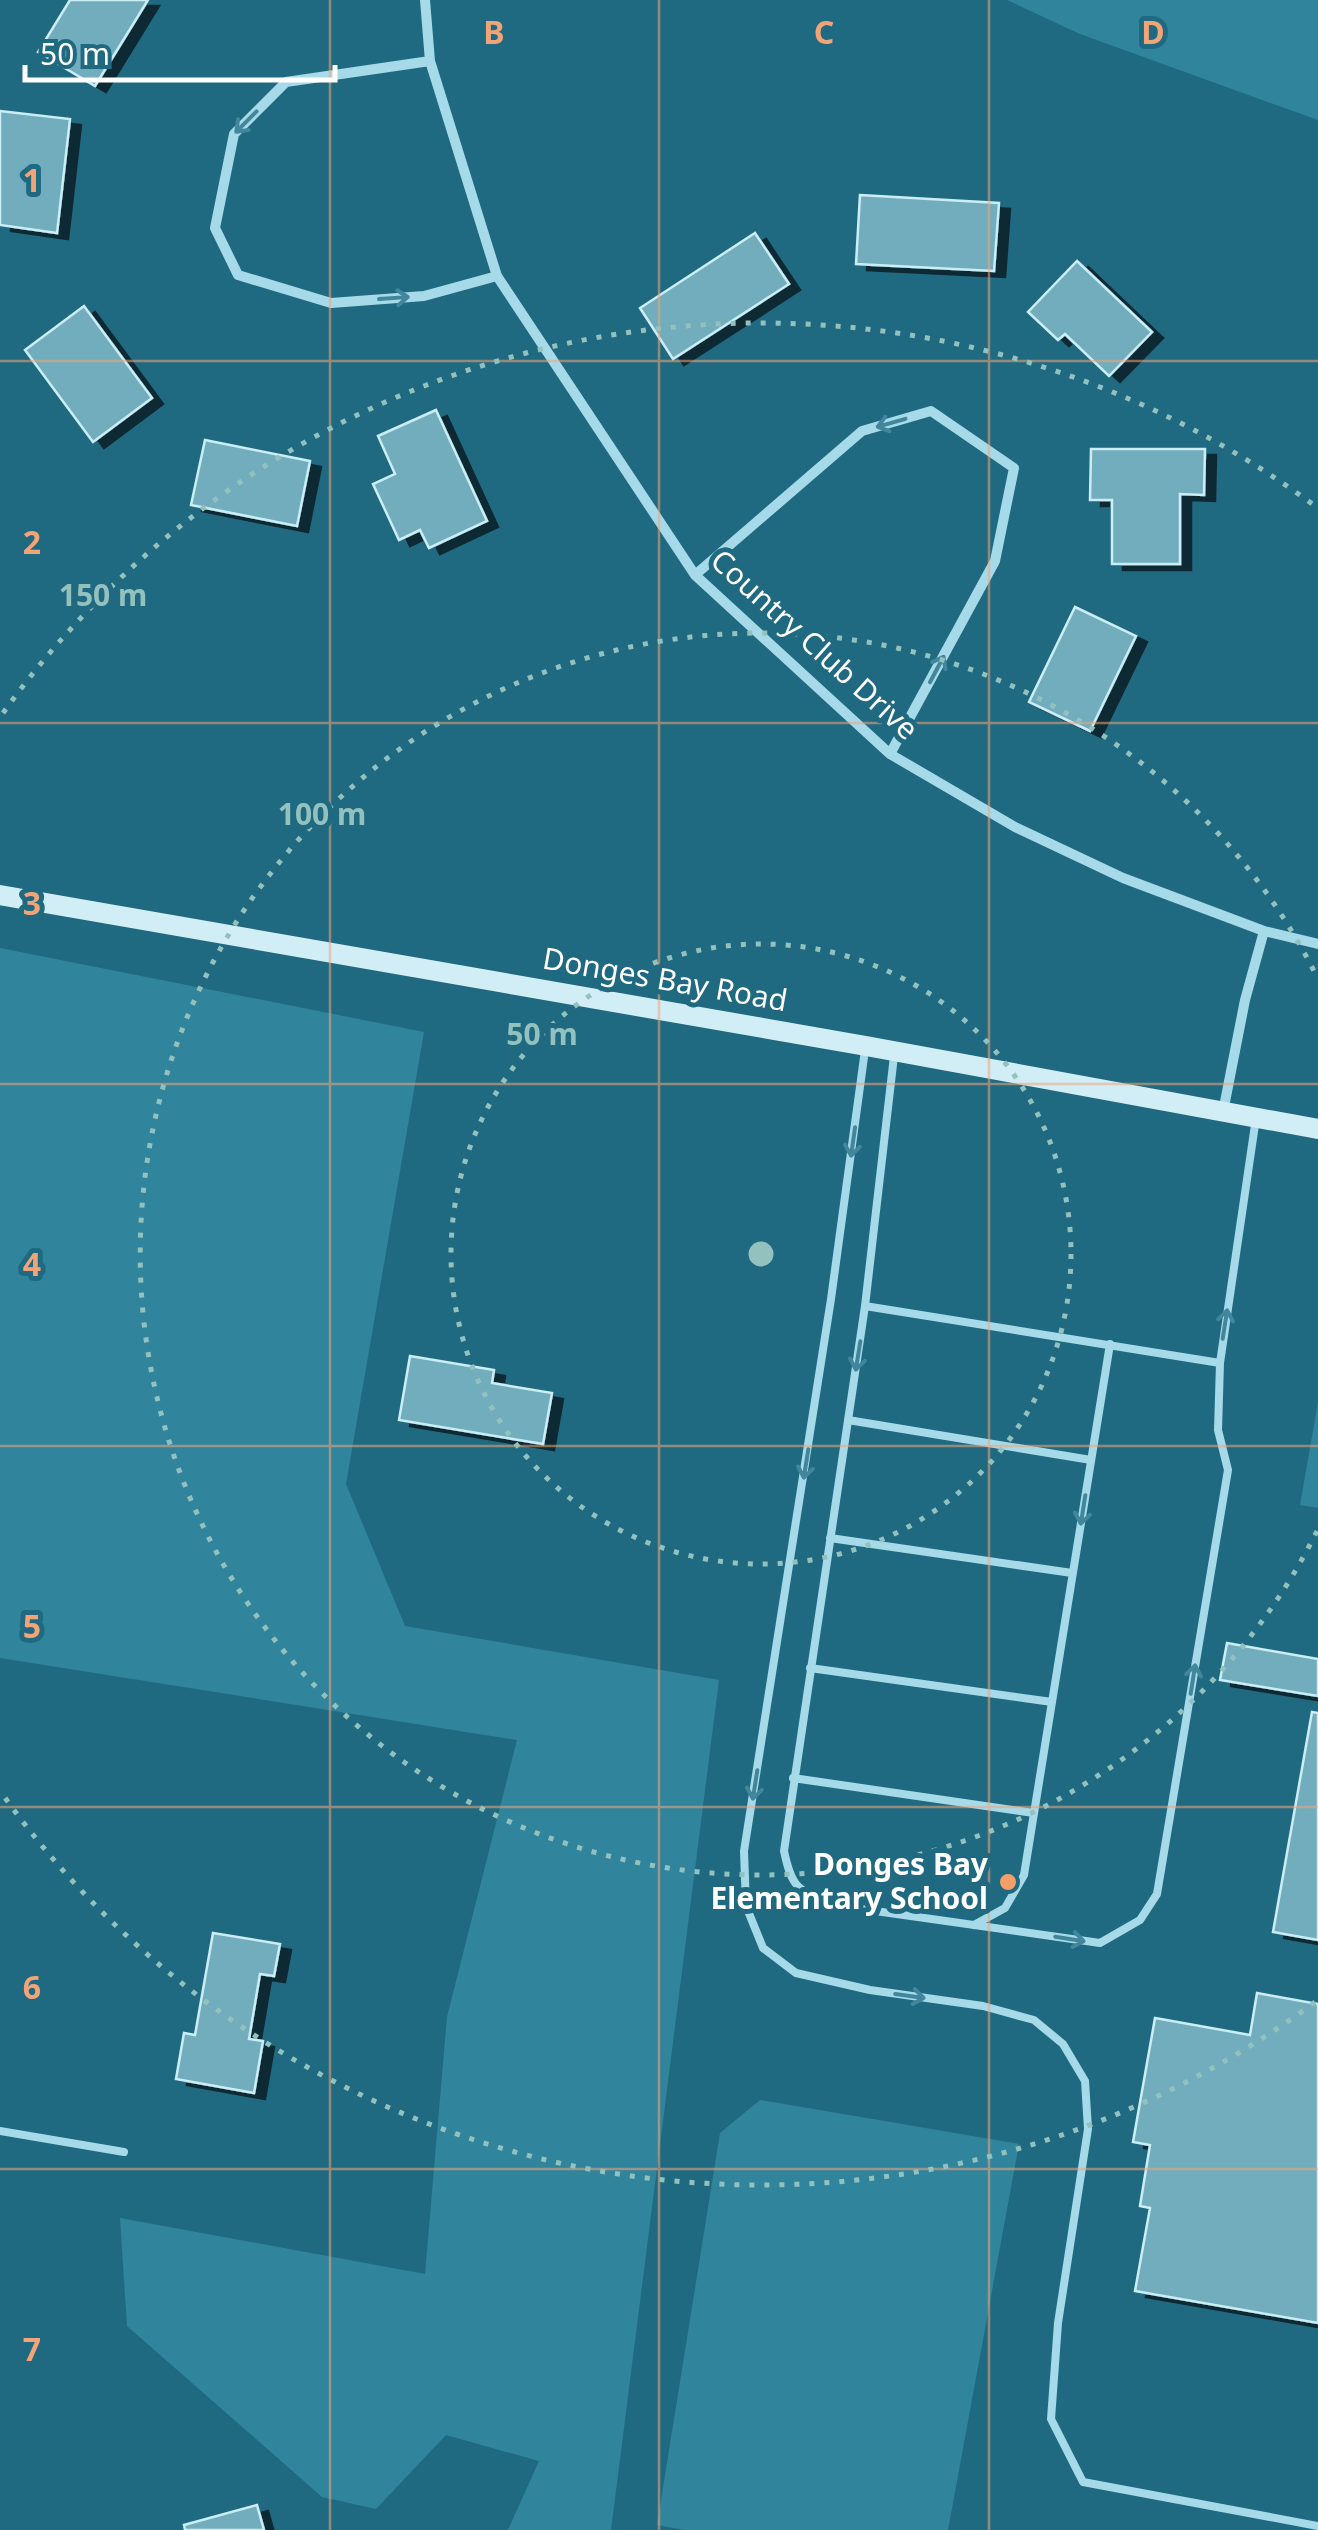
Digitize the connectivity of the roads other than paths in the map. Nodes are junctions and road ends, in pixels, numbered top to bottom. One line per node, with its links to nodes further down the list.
1 (425, 0): 2 (street, Country Club Drive)
2 (430, 60): 3 (street, Country Club Drive); 3 (street, one-way to 3)
3 (496, 276): 4 (street, Country Club Drive)
4 (695, 575): 5 (street, Country Club Drive); 5 (street, one-way to 4)
5 (890, 754): 7 (street, Country Club Drive)
6 (0, 895): 9 (street, Donges Bay Road)
7 (1264, 931): 8 (street, Country Club Drive); 11 (street)
8 (1318, 944)
9 (866, 1046): 10 (street, Donges Bay Road); 28 (lane, one-way to 28)
10 (895, 1051): 11 (street, Donges Bay Road); 14 (lane)
11 (1222, 1113): 12 (street, Donges Bay Road)
12 (1256, 1118): 13 (street, Donges Bay Road); 16 (lane, one-way to 12)
13 (1318, 1129)
14 (866, 1306): 15 (lane); 17 (lane, one-way to 17)
15 (1110, 1344): 16 (lane); 18 (lane)
16 (1220, 1363): 25 (lane, one-way to 16)
17 (848, 1420): 18 (lane); 19 (lane)
18 (1091, 1460): 20 (lane, one-way to 20)
19 (830, 1538): 20 (lane); 21 (lane)
20 (1072, 1573): 22 (lane)
21 (810, 1668): 22 (lane); 23 (lane)
22 (1052, 1702): 24 (lane)
23 (793, 1778): 24 (lane); 25 (lane)
24 (1034, 1813): 25 (lane)
25 (974, 1926)
26 (0, 2131): 27 (lane)
27 (124, 2152)
28 (1318, 2526)

